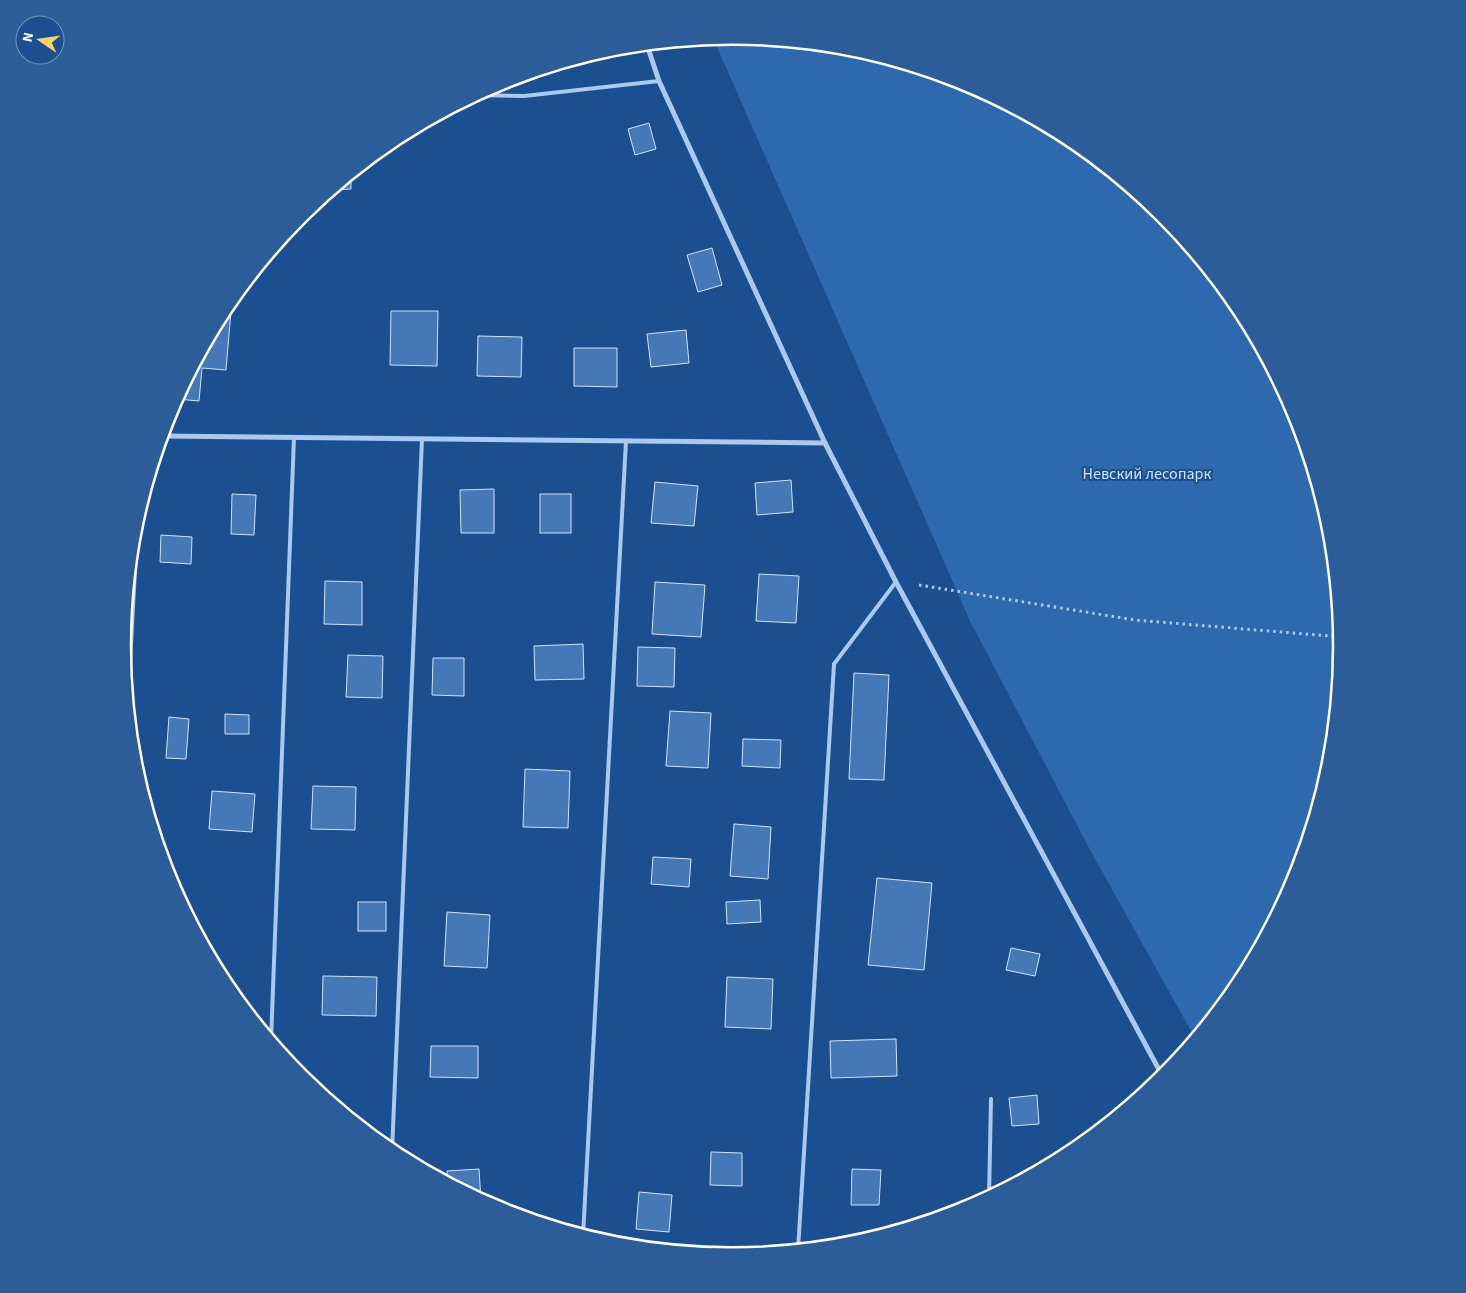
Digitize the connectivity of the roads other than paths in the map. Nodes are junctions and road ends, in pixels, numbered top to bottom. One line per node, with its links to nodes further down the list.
1 (649, 51): 2 (street)
2 (659, 81): 3 (lane); 8 (street)
3 (493, 95)
4 (169, 436): 5 (street)
5 (294, 437): 6 (street); 10 (lane)
6 (422, 438): 7 (street); 13 (lane)
7 (626, 441): 8 (street); 15 (lane)
8 (824, 443): 9 (street)
9 (896, 582): 11 (street); 16 (lane)
10 (271, 1031)
11 (1159, 1070)
12 (991, 1099): 14 (lane)
13 (392, 1142)
14 (989, 1190)
15 (583, 1229)
16 (798, 1244)

